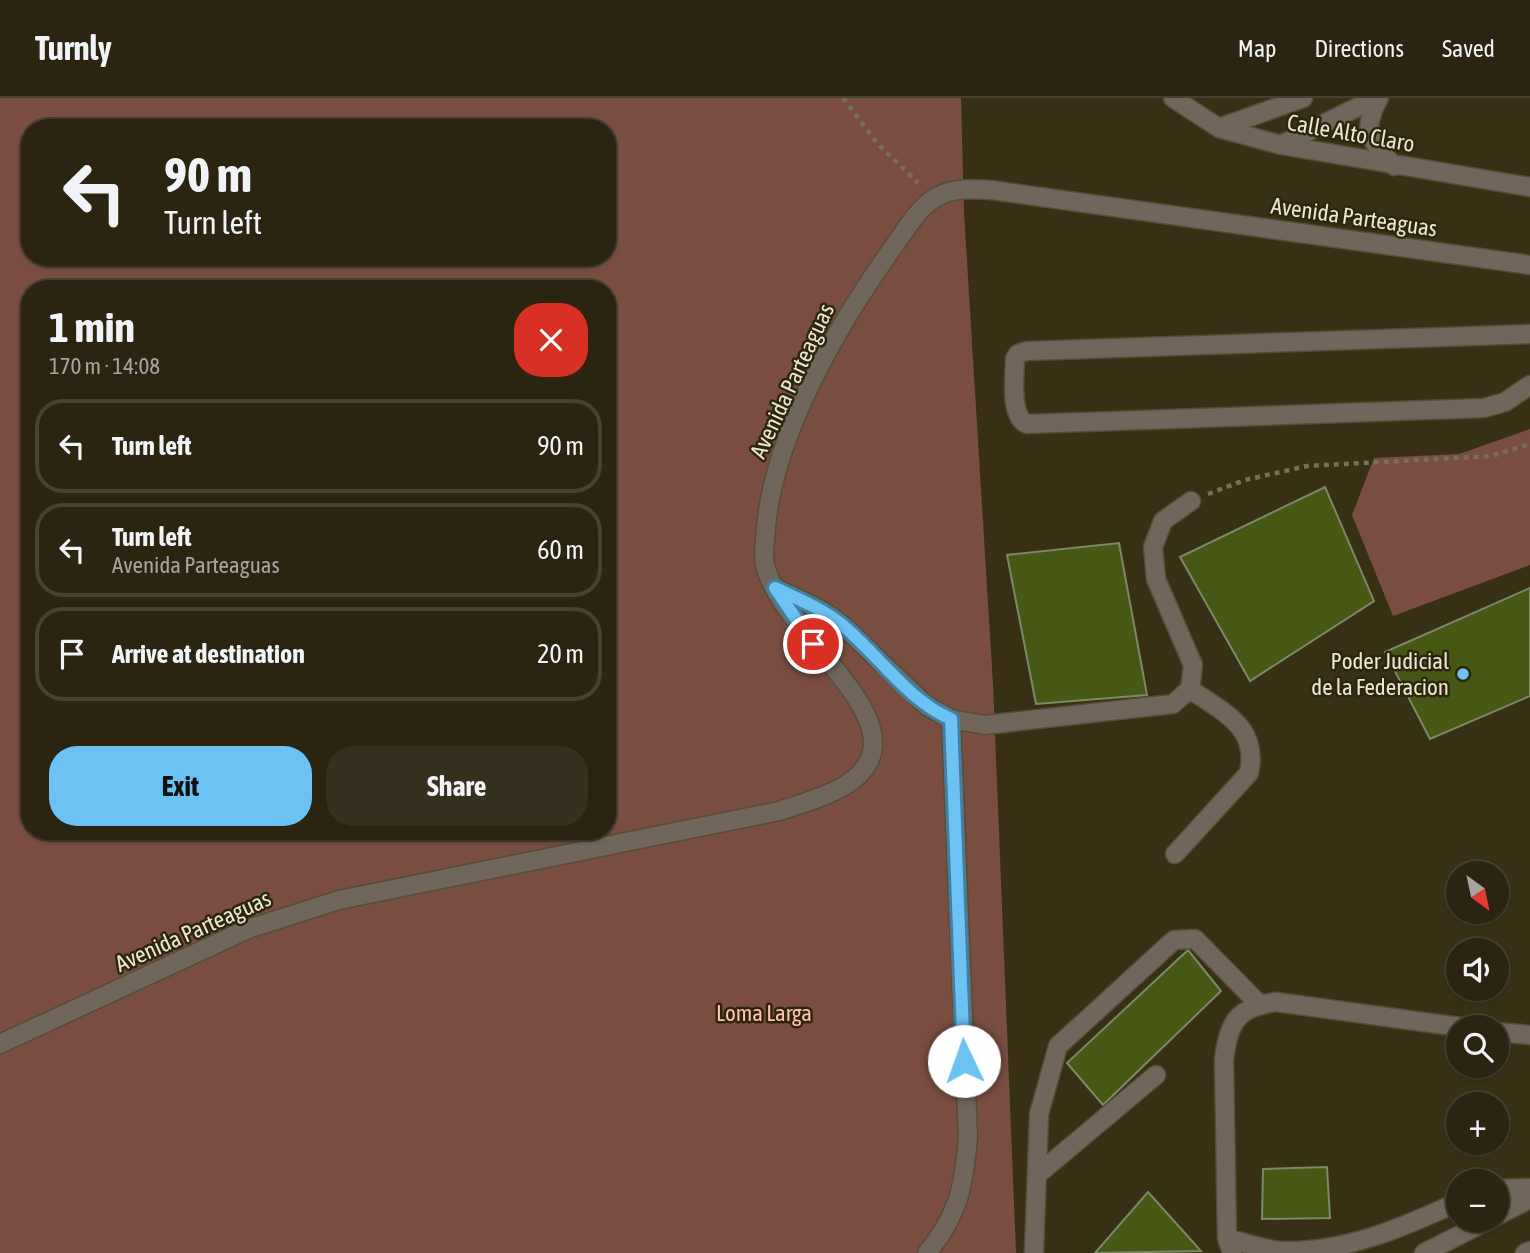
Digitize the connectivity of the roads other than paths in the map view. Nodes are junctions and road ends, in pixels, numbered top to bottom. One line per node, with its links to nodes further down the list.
1 (1173, 98): 4 (street, Calle Alto Claro)
2 (1303, 98): 4 (street)
3 (1378, 98): 5 (street); 6 (street)
4 (1219, 128): 5 (street, Calle Alto Claro)
5 (1280, 145): 6 (street, Calle Alto Claro)
6 (1394, 166): 7 (street, Calle Alto Claro)
7 (1530, 187)
8 (1530, 265): 12 (street, Avenida Parteaguas)
9 (1530, 334): 10 (street)
10 (1530, 384)
11 (1191, 501): 13 (street)
12 (775, 588): 14 (street); 20 (street, Avenida Parteaguas)
13 (1190, 689): 14 (street); 15 (street)
14 (951, 719): 31 (street)
15 (1175, 854)
16 (1259, 1004): 17 (street); 22 (street); 29 (street)
17 (1446, 1025)
18 (1509, 1033): 19 (street)
19 (1530, 1035)
20 (0, 1044)
21 (1156, 1075): 22 (street)
22 (1037, 1175): 32 (street)
23 (1530, 1188): 24 (street)
24 (1509, 1189)
25 (1530, 1199): 27 (street)
26 (1446, 1207): 29 (street)
27 (1509, 1210)
28 (1465, 1232): 33 (street)
29 (1230, 1246)
30 (1530, 1251): 34 (street)
31 (927, 1253)
32 (1034, 1253)
33 (1424, 1253)
34 (1525, 1253)

